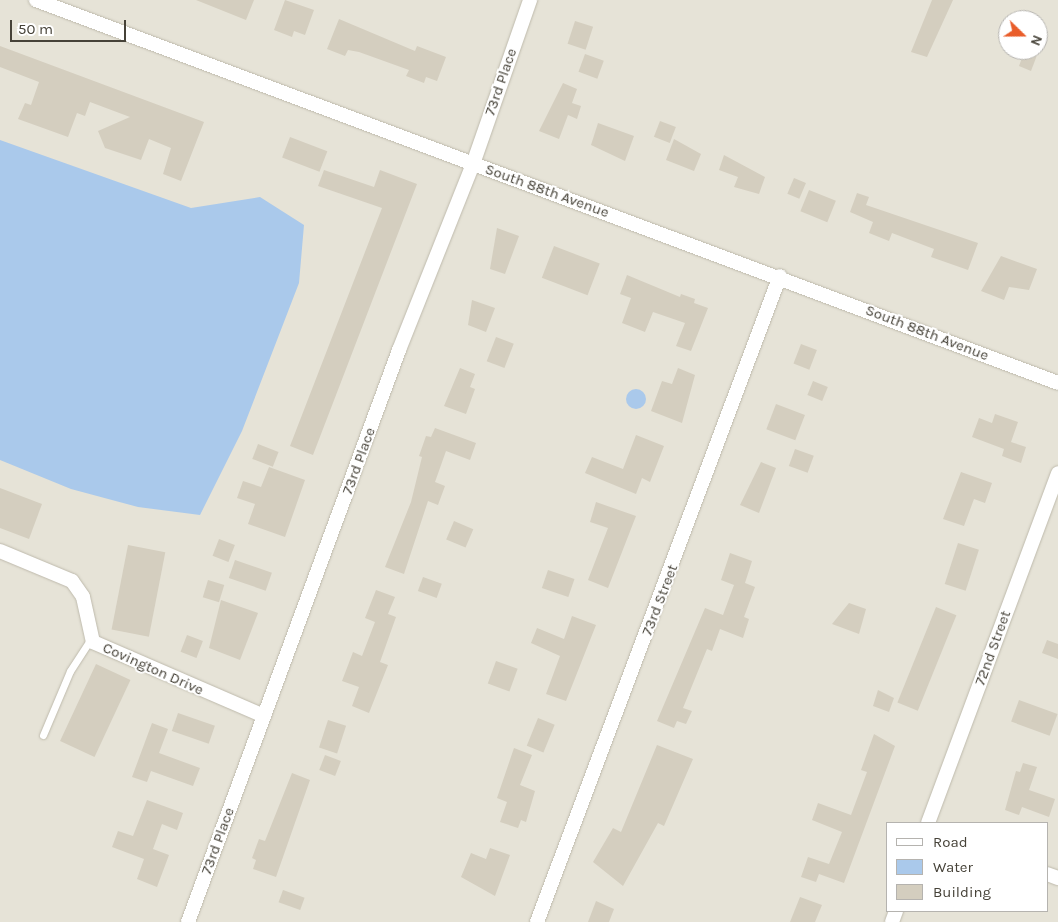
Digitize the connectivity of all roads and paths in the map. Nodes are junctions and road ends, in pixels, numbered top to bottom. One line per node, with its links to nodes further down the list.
1 (36, 0): 3 (street, South 88th Avenue)
2 (530, 0): 3 (street, 73rd Place)
3 (473, 164): 4 (street, South 88th Avenue); 9 (street, 73rd Place)
4 (780, 276): 5 (street, South 88th Avenue); 13 (street, 73rd Street)
5 (1058, 383)
6 (1058, 473): 11 (street, 72nd Street)
7 (0, 551): 8 (street, Covington Drive)
8 (91, 639): 9 (street, Covington Drive); 10 (lane)
9 (264, 716): 12 (street, 73rd Place)
10 (43, 735)
11 (928, 822)
12 (188, 922)
13 (537, 922)

